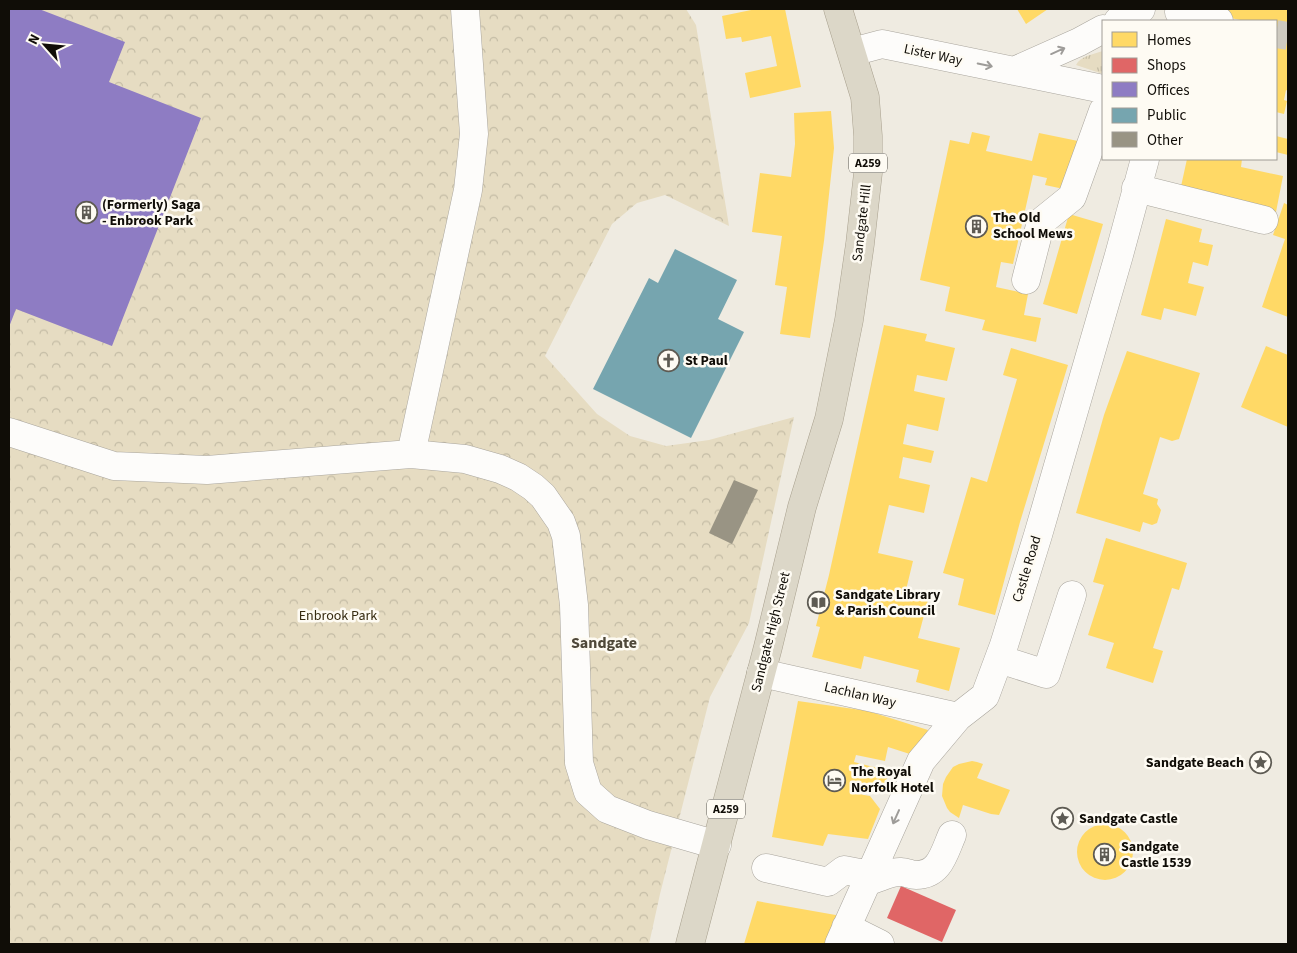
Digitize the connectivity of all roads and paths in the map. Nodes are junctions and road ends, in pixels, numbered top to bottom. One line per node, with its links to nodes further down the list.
1 (465, 9): 18 (street)
2 (838, 9): 8 (highway, Sandgate Hill / A259)
3 (1141, 9): 5 (street)
4 (1178, 14): 6 (street)
5 (1120, 20)
6 (1213, 20)
7 (1102, 30): 9 (street, one-way to 7)
8 (852, 52): 9 (street, Lister Way, one-way to 9); 16 (highway, Sandgate Hill / A259)
9 (1014, 71): 10 (street, Lister Way)
10 (1102, 89)
11 (1102, 114): 15 (street)
12 (1145, 160): 13 (street, Castle Road)
13 (1136, 188): 14 (street); 20 (street, Castle Road)
14 (1264, 220)
15 (1026, 280)
16 (849, 320): 21 (highway, Sandgate High Street / A259)
17 (9, 432): 18 (street)
18 (411, 454): 24 (street)
19 (1072, 595): 20 (street)
20 (999, 659): 22 (street, Castle Road)
21 (761, 673): 22 (street, Lachlan Way); 24 (highway, Sandgate High Street / A259)
22 (958, 718): 26 (street, Castle Road, one-way to 26)
23 (952, 835): 26 (street)
24 (716, 845): 28 (highway, Sandgate High Street / A259)
25 (766, 868): 26 (street)
26 (868, 879): 27 (street, Castle Road)
27 (843, 936): 29 (street)
28 (690, 944)
29 (880, 944)

